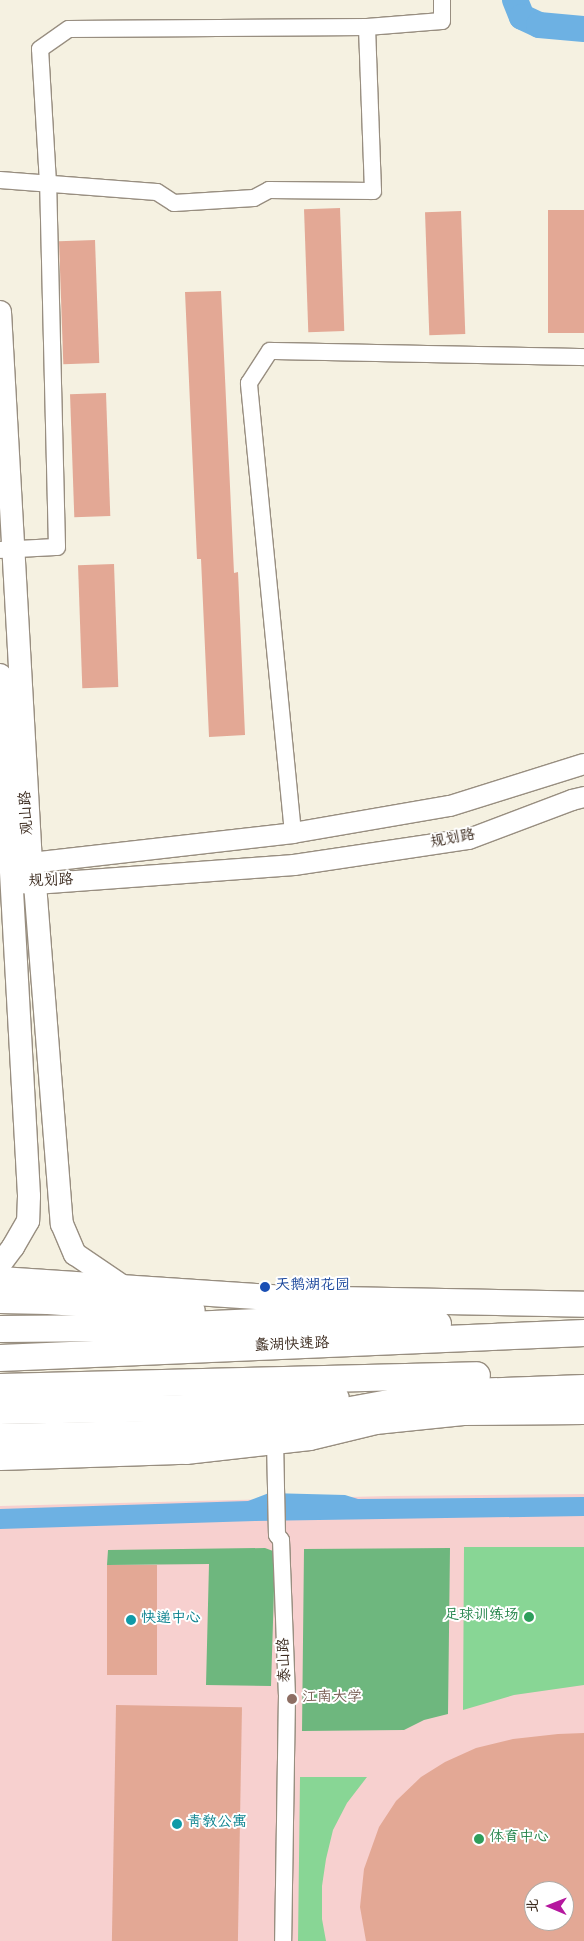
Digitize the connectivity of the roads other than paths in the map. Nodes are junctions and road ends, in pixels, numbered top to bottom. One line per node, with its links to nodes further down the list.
1 (442, 0): 2 (street)
2 (367, 27): 4 (street); 4 (street)
3 (0, 180): 4 (street)
4 (48, 183): 7 (street)
5 (0, 312): 7 (main road, 观山路)
6 (584, 357): 11 (street)
7 (7, 549): 12 (main road, 观山路)
8 (0, 675): 13 (main road, 观山路)
9 (584, 764): 11 (street, 规划路)
10 (584, 798): 12 (street, 规划路)
11 (293, 833): 12 (street, 规划路)
12 (33, 874): 13 (street, 规划路); 16 (main road, 观山路)
13 (5, 884): 14 (main road, 观山路)
14 (0, 1264)
15 (0, 1279): 16 (main road)
16 (122, 1286): 18 (main road)
17 (0, 1300): 19 (highway)
18 (584, 1304)
19 (302, 1320): 20 (highway); 21 (highway)
20 (0, 1329)
21 (584, 1332): 22 (highway, 蠡湖快速路)
22 (0, 1358)
23 (584, 1373): 24 (highway)
24 (0, 1387)
25 (584, 1388): 26 (highway)
26 (444, 1393): 27 (highway); 29 (highway)
27 (0, 1411)
28 (584, 1411): 30 (main road)
29 (0, 1437)
30 (275, 1440): 31 (main road); 32 (street, 泰山路)
31 (0, 1457)
32 (283, 1941)

